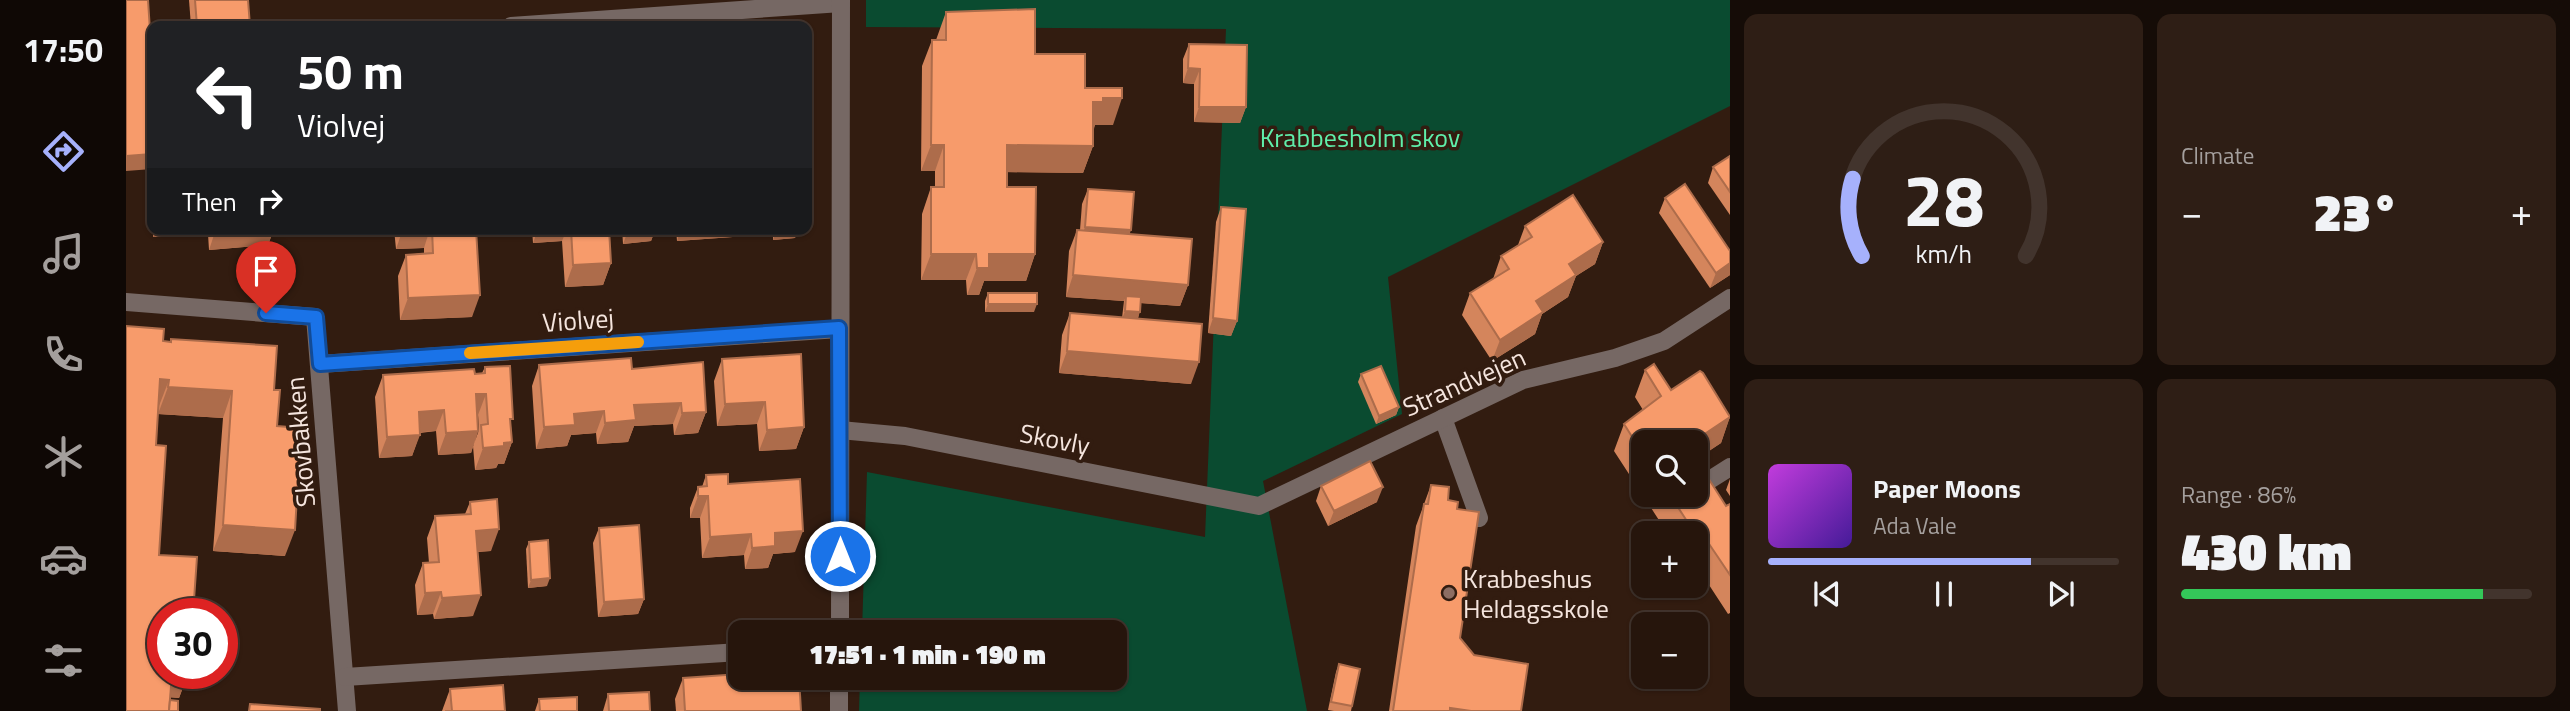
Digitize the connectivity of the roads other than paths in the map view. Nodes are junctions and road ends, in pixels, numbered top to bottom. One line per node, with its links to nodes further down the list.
1 (841, 1): 2 (street); 5 (street)
2 (577, 21)
3 (1730, 298): 7 (street, Strandvejen)
4 (126, 302): 6 (street, Skovbakken)
5 (839, 328): 6 (street, Violvej); 8 (street)
6 (320, 364): 15 (street, Skovbakken)
7 (1443, 418): 11 (street, Strandvejen); 12 (street)
8 (840, 430): 11 (street, Skovly); 13 (street)
9 (1730, 467): 10 (street)
10 (1708, 481)
11 (1258, 506)
12 (1479, 518)
13 (840, 620)
14 (728, 653): 15 (street)
15 (345, 677): 17 (street, Skovbakken)
16 (839, 690): 18 (street)
17 (347, 711)
18 (839, 711)

